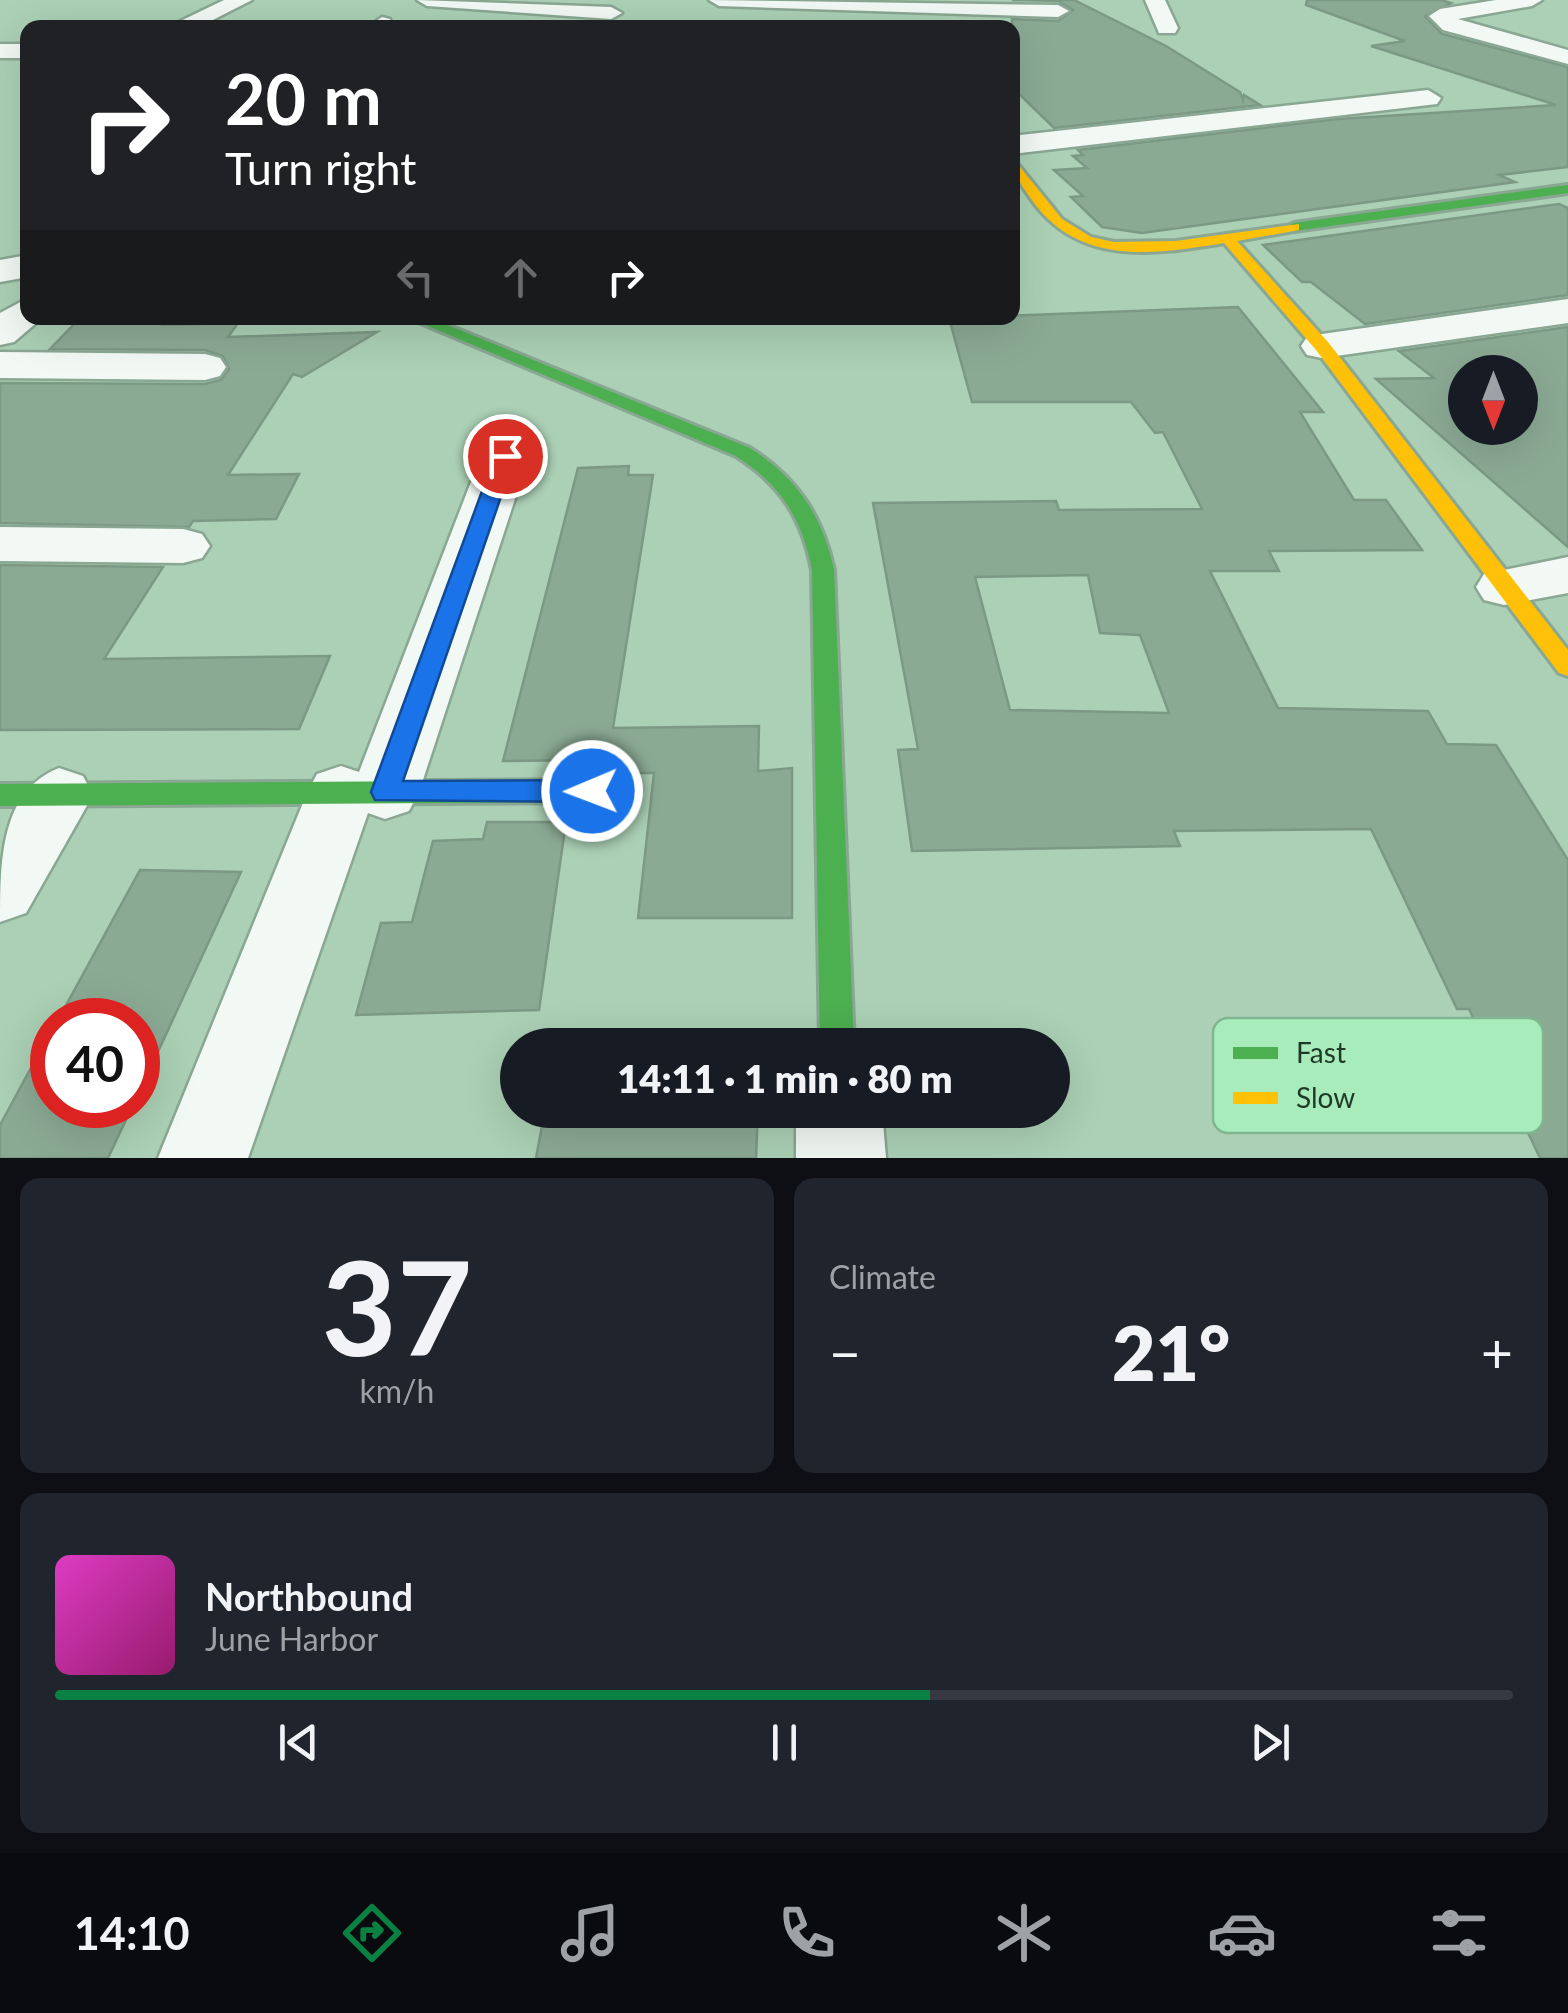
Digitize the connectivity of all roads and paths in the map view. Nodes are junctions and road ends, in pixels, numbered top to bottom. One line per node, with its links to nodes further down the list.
1 (242, 0): 8 (street)
2 (427, 0): 7 (street)
3 (719, 0): 6 (street)
4 (1155, 0): 9 (street)
5 (1532, 0): 10 (street)
6 (1058, 11)
7 (611, 14)
8 (195, 20)
9 (1167, 28)
10 (1568, 57)
11 (1428, 98): 12 (street)
12 (1020, 144)
13 (1020, 172): 15 (street)
14 (1568, 188): 15 (street)
15 (1226, 237): 20 (street)
16 (1568, 311): 20 (street)
17 (20, 317): 19 (street)
18 (434, 325): 33 (street)
19 (0, 334)
20 (1322, 346): 27 (street)
21 (0, 365): 22 (street)
22 (205, 367)
23 (505, 456): 30 (street)
24 (0, 544): 25 (street)
25 (183, 546)
26 (1568, 575): 27 (street)
27 (1504, 587): 28 (street)
28 (1568, 667)
29 (592, 791): 30 (street)
30 (363, 793): 31 (street); 35 (street)
31 (30, 795): 32 (street)
32 (0, 890)
33 (836, 1028)
34 (840, 1128): 36 (street)
35 (203, 1158)
36 (841, 1158)

